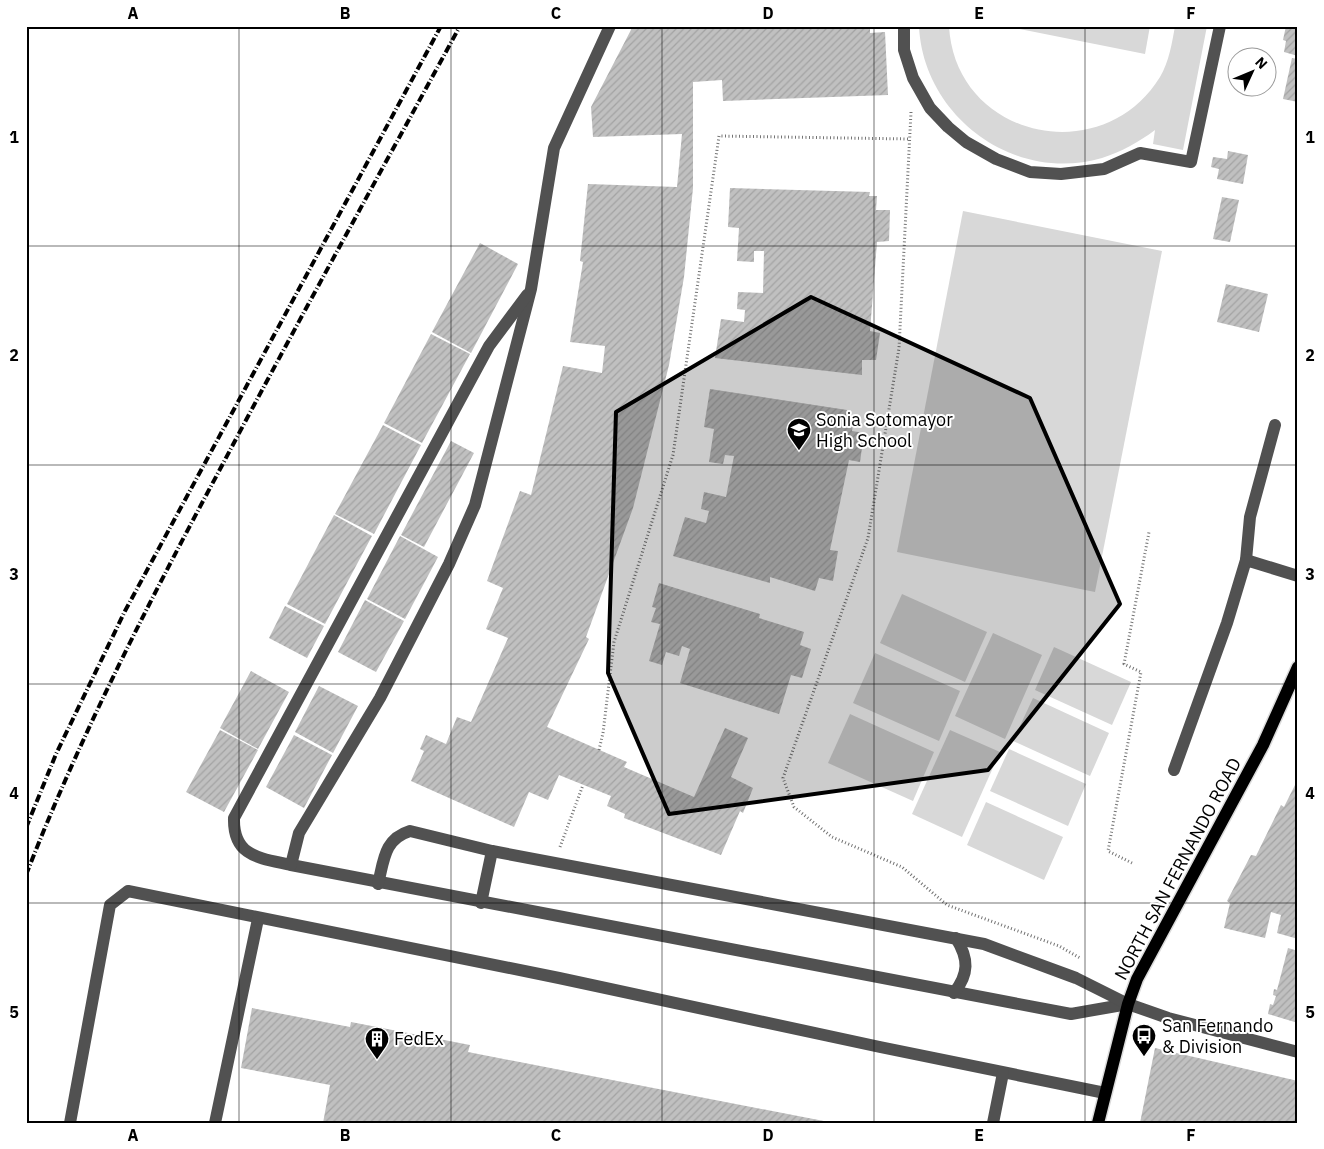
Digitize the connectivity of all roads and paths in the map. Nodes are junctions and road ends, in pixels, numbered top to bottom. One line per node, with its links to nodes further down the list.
1 (610, 26): 6 (street)
2 (904, 26): 4 (street)
3 (1220, 26): 4 (street)
4 (913, 78): 5 (path)
5 (909, 139): 13 (path); 24 (path)
6 (532, 289): 19 (street); 19 (street)
7 (1275, 425): 9 (street)
8 (1148, 532): 18 (path)
9 (1246, 560): 10 (street); 14 (street)
10 (1298, 576)
11 (1298, 667): 12 (main road, NORTH SAN FERNANDO ROAD)
12 (1293, 690): 26 (main road, NORTH SAN FERNANDO ROAD)
13 (599, 750)
14 (1174, 770)
15 (583, 785): 17 (path)
16 (492, 851): 17 (street); 20 (street); 21 (street)
17 (554, 861): 23 (street)
18 (1132, 863)
19 (291, 865): 20 (street)
20 (378, 884): 21 (street)
21 (481, 903): 25 (street)
22 (258, 919): 28 (street); 30 (street); 31 (street)
23 (956, 938): 25 (street); 26 (street)
24 (1083, 960)
25 (954, 993): 26 (street)
26 (1128, 1004): 27 (street); 29 (main road, NORTH SAN FERNANDO ROAD)
27 (1298, 1052)
28 (1003, 1072): 29 (street); 32 (street)
29 (1105, 1093): 33 (main road, NORTH SAN FERNANDO ROAD)
30 (70, 1123)
31 (215, 1123)
32 (993, 1123)
33 (1098, 1123)

